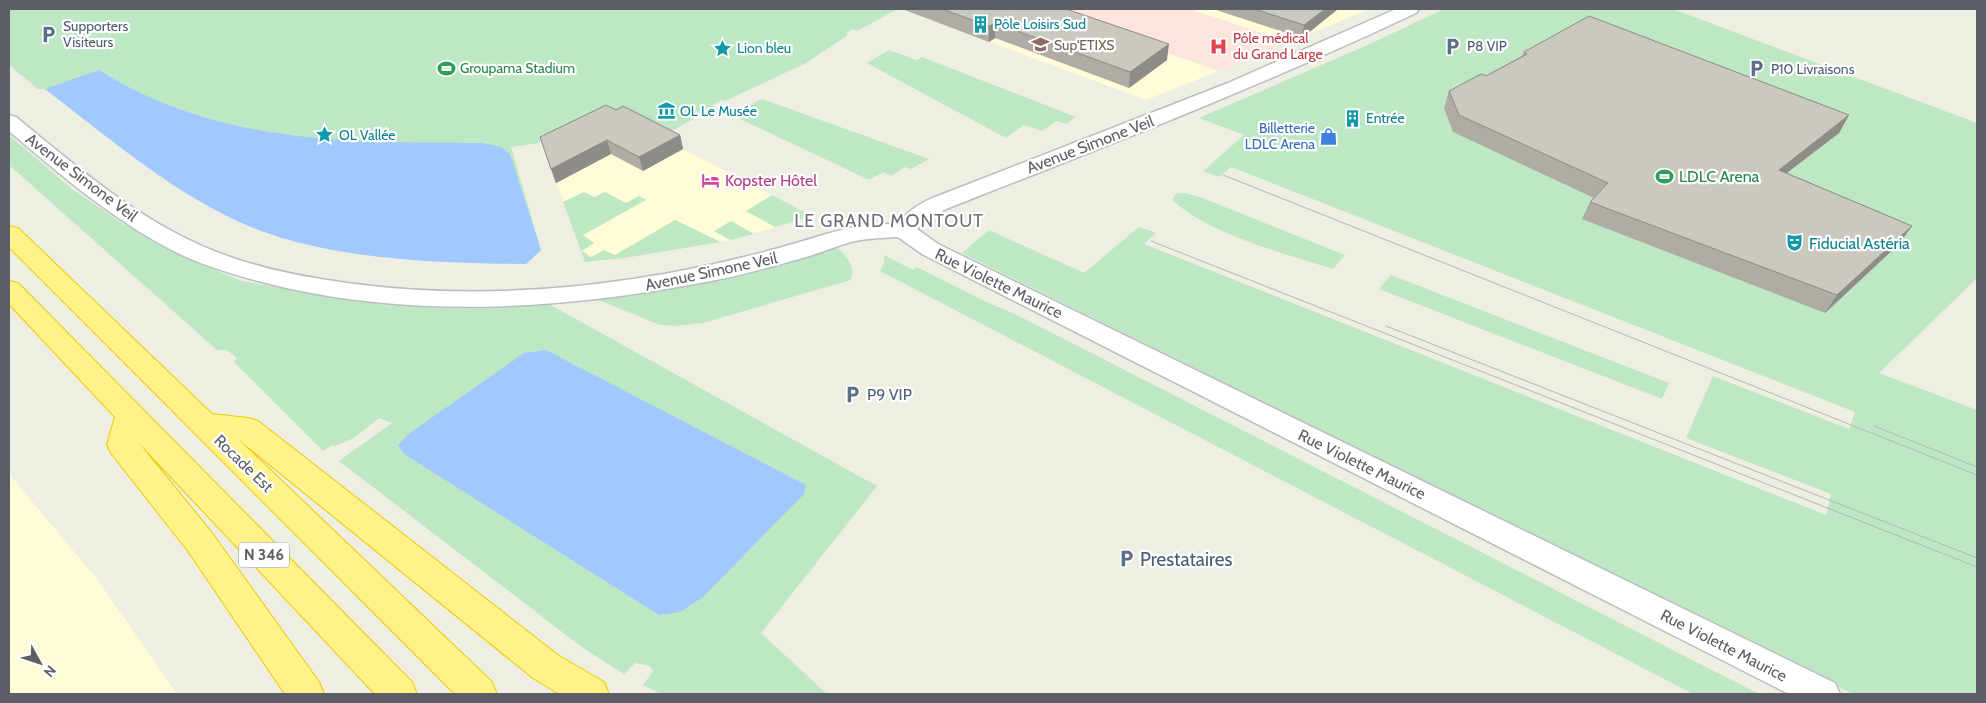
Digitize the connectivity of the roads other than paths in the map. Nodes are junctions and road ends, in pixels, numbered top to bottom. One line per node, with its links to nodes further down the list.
1 (1410, 9): 3 (street, Avenue Simone Veil)
2 (9, 121): 3 (street, Avenue Simone Veil)
3 (903, 230): 12 (street, Rue Violette Maurice)
4 (9, 233): 7 (highway, Rocade Est)
5 (9, 289): 6 (highway, N 346)
6 (130, 415): 8 (highway); 9 (highway, N 346)
7 (204, 424): 10 (highway, Rocade Est); 11 (highway)
8 (306, 694)
9 (399, 694)
10 (480, 694)
11 (591, 694)
12 (1823, 694)

